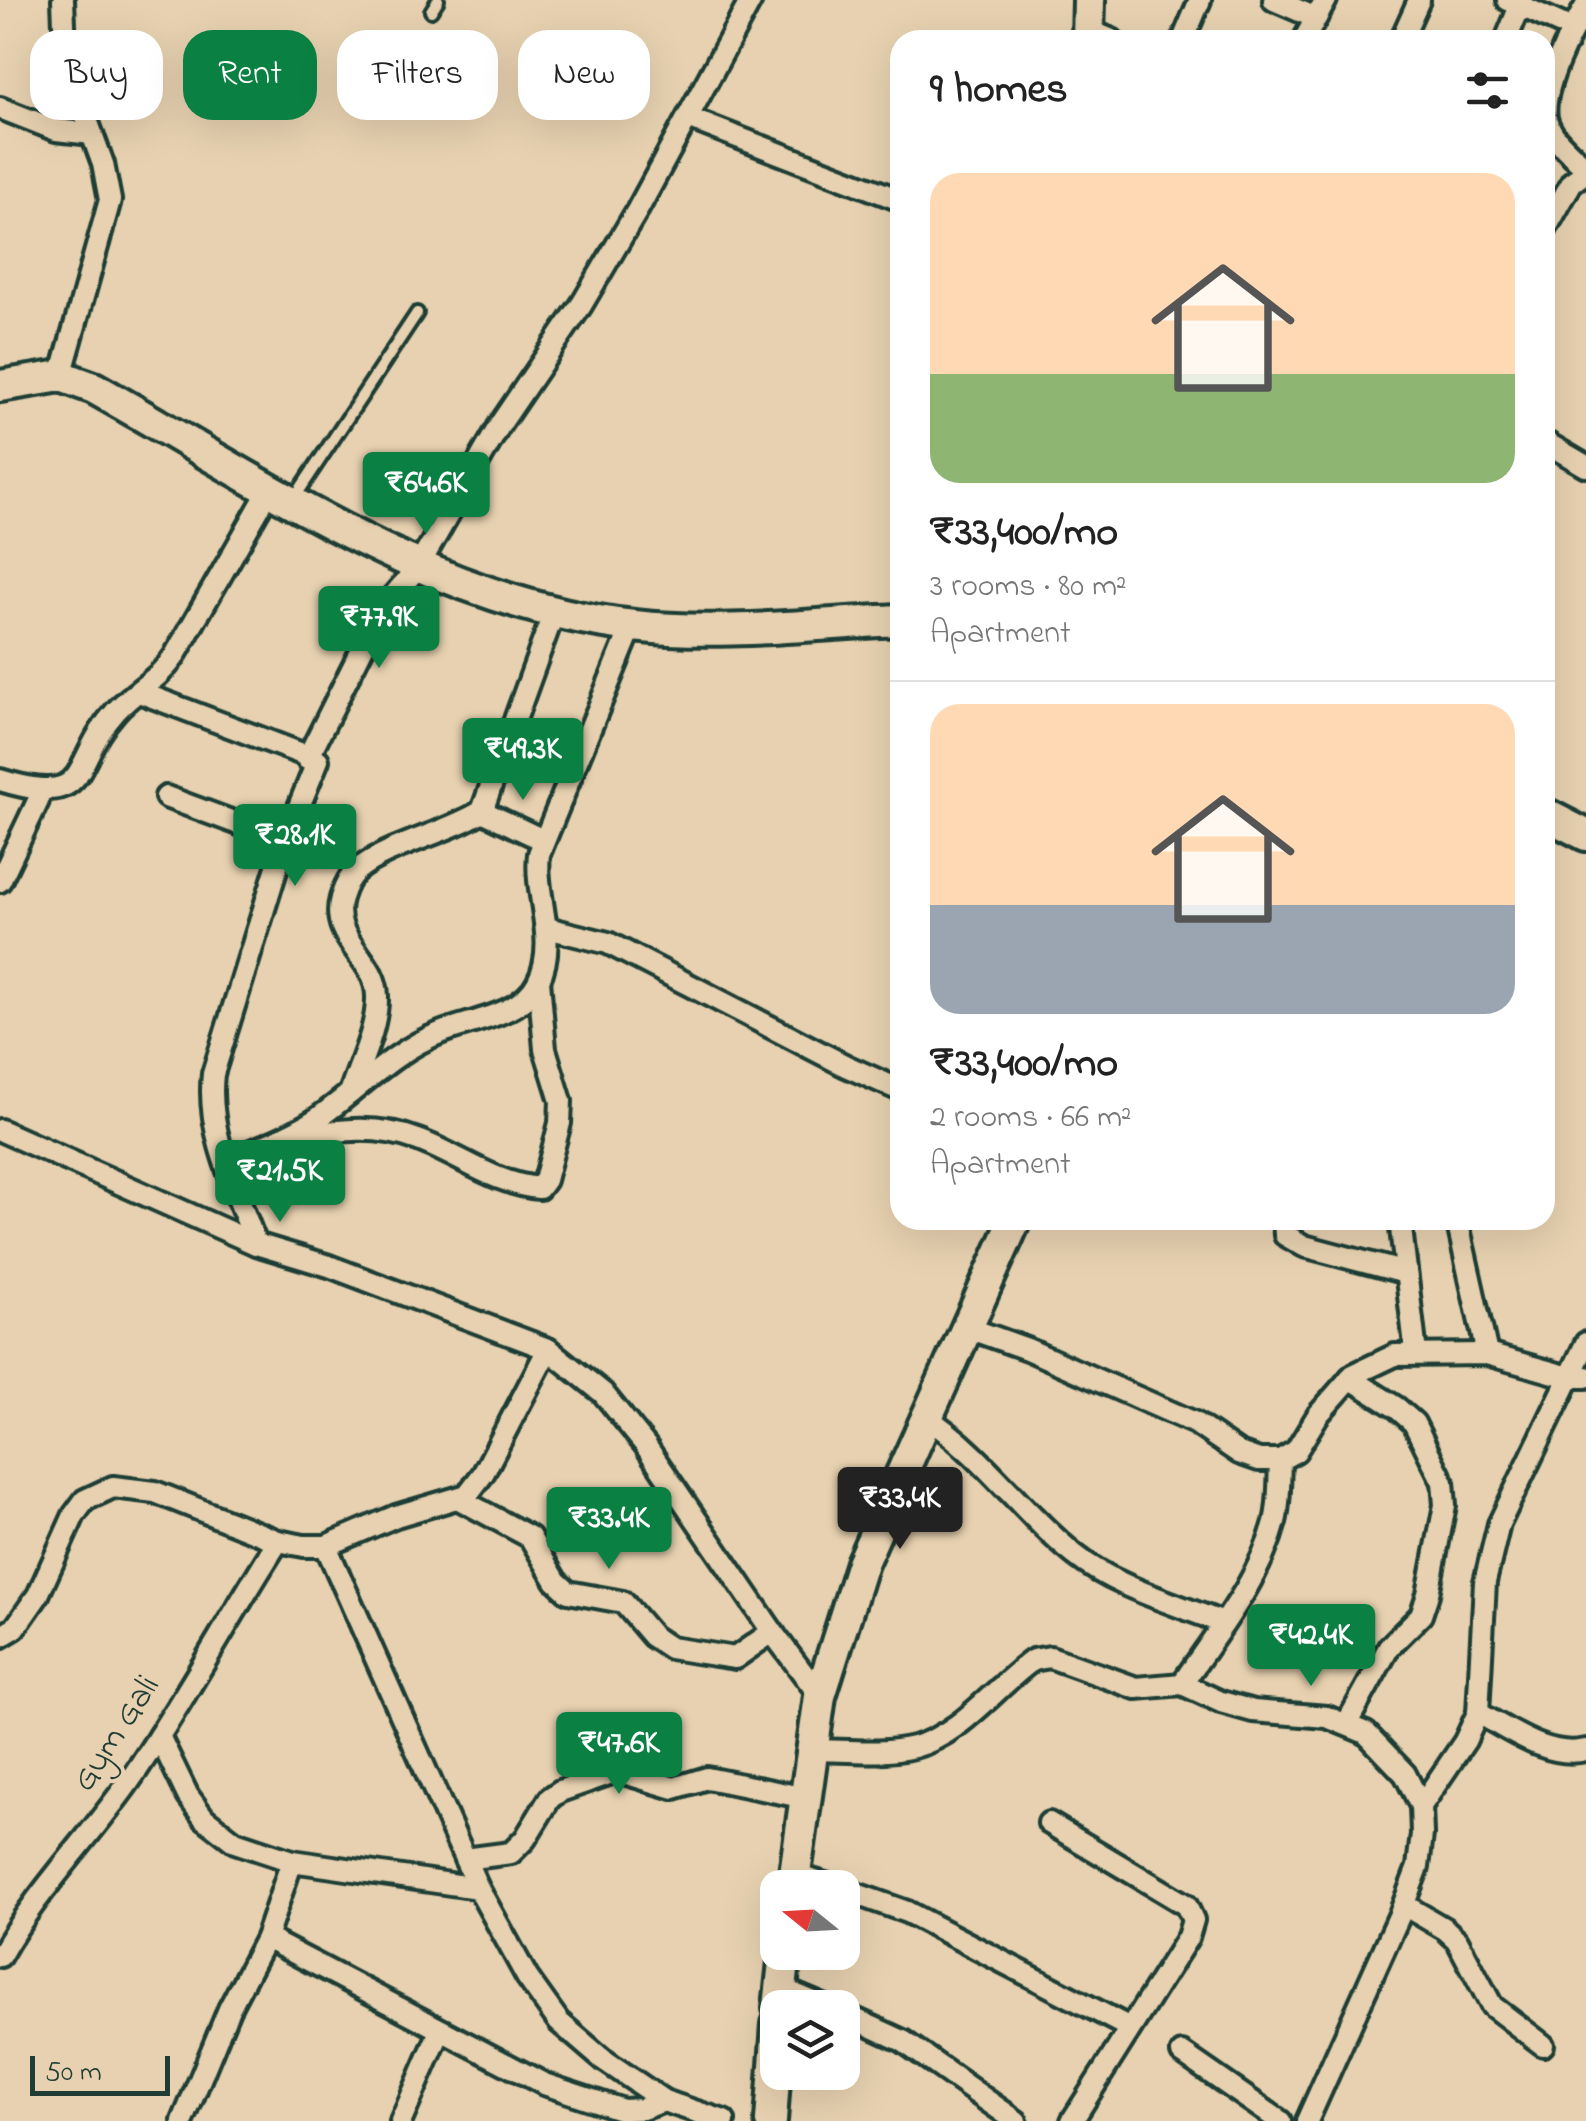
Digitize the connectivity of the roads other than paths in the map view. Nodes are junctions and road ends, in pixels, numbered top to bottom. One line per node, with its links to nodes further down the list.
1 (64, 0): 18 (street)
2 (438, 0): 10 (lane)
3 (750, 0): 17 (street)
4 (1200, 0): 12 (street)
5 (1274, 0): 9 (street)
6 (1419, 0): 13 (street)
7 (1514, 3): 11 (street); 14 (street)
8 (1586, 6): 11 (street)
9 (1321, 9)
10 (431, 12)
11 (1572, 28): 15 (street)
12 (1187, 30)
13 (1405, 30)
14 (1508, 30)
15 (1555, 74)
16 (0, 108): 18 (street)
17 (688, 118): 21 (street); 29 (street)
18 (92, 134): 24 (street)
19 (1555, 135): 20 (street)
20 (1586, 170): 22 (street)
21 (890, 196)
22 (1555, 212)
23 (417, 313): 28 (lane)
24 (61, 376): 25 (main road); 28 (main road)
25 (0, 386)
26 (1555, 448): 27 (street)
27 (1586, 466)
28 (281, 495): 29 (main road); 33 (street)
29 (418, 567): 30 (main road); 34 (street)
30 (554, 612): 32 (main road); 38 (street)
31 (890, 620): 32 (main road)
32 (632, 626): 41 (street)
33 (139, 692): 34 (street); 35 (street)
34 (308, 756): 42 (street)
35 (0, 780)
36 (166, 797): 42 (street)
37 (38, 801): 43 (street)
38 (482, 811): 41 (street); 47 (street)
39 (1555, 819): 40 (main road)
40 (1586, 835)
41 (543, 840): 44 (street)
42 (284, 841): 50 (street)
43 (0, 881)
44 (546, 928): 45 (street); 46 (street)
45 (539, 980): 47 (street); 49 (street)
46 (890, 1086)
47 (350, 1093): 49 (street)
48 (0, 1130): 55 (street)
49 (284, 1138): 50 (street)
50 (225, 1161): 55 (street)
51 (1010, 1230): 57 (main road)
52 (1285, 1230): 56 (street)
53 (1401, 1230): 56 (street)
54 (1459, 1230): 61 (street)
55 (256, 1244): 59 (street)
56 (1406, 1273): 60 (street)
57 (968, 1328): 64 (main road); 65 (street)
58 (1586, 1343): 62 (street)
59 (548, 1349): 66 (street); 70 (street)
60 (1416, 1354): 61 (street); 63 (street)
61 (1487, 1354): 62 (street)
62 (1578, 1377): 74 (street)
63 (1350, 1378): 65 (street); 75 (street)
64 (927, 1418): 69 (street); 73 (main road)
65 (1280, 1460): 69 (street)
66 (459, 1499): 68 (street); 70 (street)
67 (278, 1540): 68 (street); 71 (street); 76 (street, Gym Gali)
68 (326, 1546): 82 (street)
69 (1223, 1622): 72 (street)
70 (772, 1632): 73 (street)
71 (0, 1637)
72 (1182, 1684): 75 (street); 77 (street)
73 (820, 1696): 77 (main road)
74 (1478, 1713): 78 (street); 80 (street)
75 (1347, 1723): 80 (street)
76 (159, 1736): 83 (street); 89 (street, Gym Gali)
77 (812, 1750): 79 (main road)
78 (1586, 1750)
79 (806, 1798): 82 (street); 84 (main road)
80 (1421, 1806): 87 (street)
81 (1049, 1823): 91 (street)
82 (465, 1859): 85 (street)
83 (292, 1861): 85 (street); 88 (street)
84 (796, 1870)
85 (478, 1888): 96 (street)
86 (860, 1896): 91 (street)
87 (1404, 1905): 93 (street); 104 (street)
88 (266, 1938): 92 (street); 97 (street)
89 (0, 1956)
90 (860, 2022): 101 (street)
91 (1130, 2028): 102 (street)
92 (440, 2031): 96 (street); 98 (street)
93 (1543, 2045)
94 (1182, 2053): 103 (street)
95 (774, 2090): 100 (main road)
96 (664, 2101): 99 (street)
97 (183, 2121)
98 (401, 2121)
99 (724, 2121)
100 (772, 2121)
101 (1016, 2121)
102 (1072, 2121)
103 (1280, 2121)
104 (1307, 2121)

